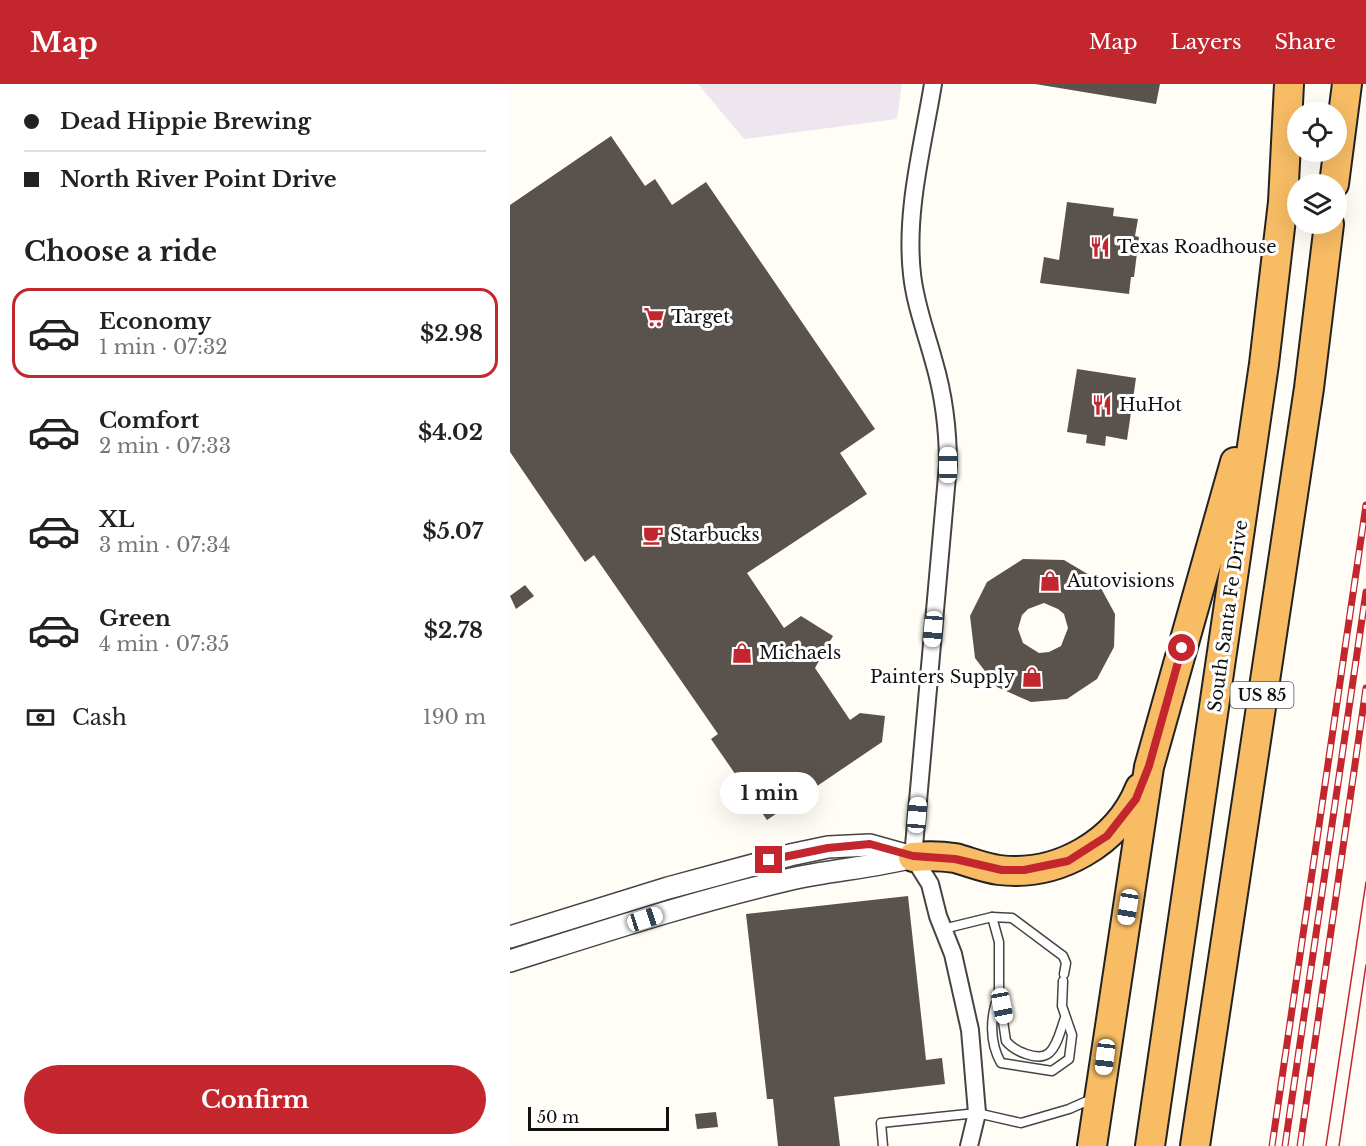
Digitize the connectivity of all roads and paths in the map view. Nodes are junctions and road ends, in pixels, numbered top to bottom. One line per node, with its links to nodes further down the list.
1 (933, 84): 10 (street)
2 (1289, 84): 8 (highway, South Santa Fe Drive / US 85)
3 (1338, 84): 5 (highway)
4 (1347, 84): 6 (highway)
5 (1337, 102)
6 (1334, 174)
7 (1328, 234): 23 (highway, US 85)
8 (1264, 364): 9 (highway); 22 (highway, South Santa Fe Drive / US 85)
9 (1149, 766): 10 (highway); 17 (highway)
10 (913, 856): 12 (street); 13 (street); 14 (street)
11 (992, 918): 12 (lane); 15 (lane); 16 (lane)
12 (943, 929): 18 (street)
13 (510, 937)
14 (510, 961)
15 (999, 994): 16 (lane); 16 (lane)
16 (1065, 1018)
17 (1100, 1096): 18 (lane); 21 (highway)
18 (976, 1113): 19 (lane); 20 (street)
19 (883, 1146)
20 (969, 1146)
21 (1092, 1146)
22 (1150, 1146)
23 (1195, 1146)

